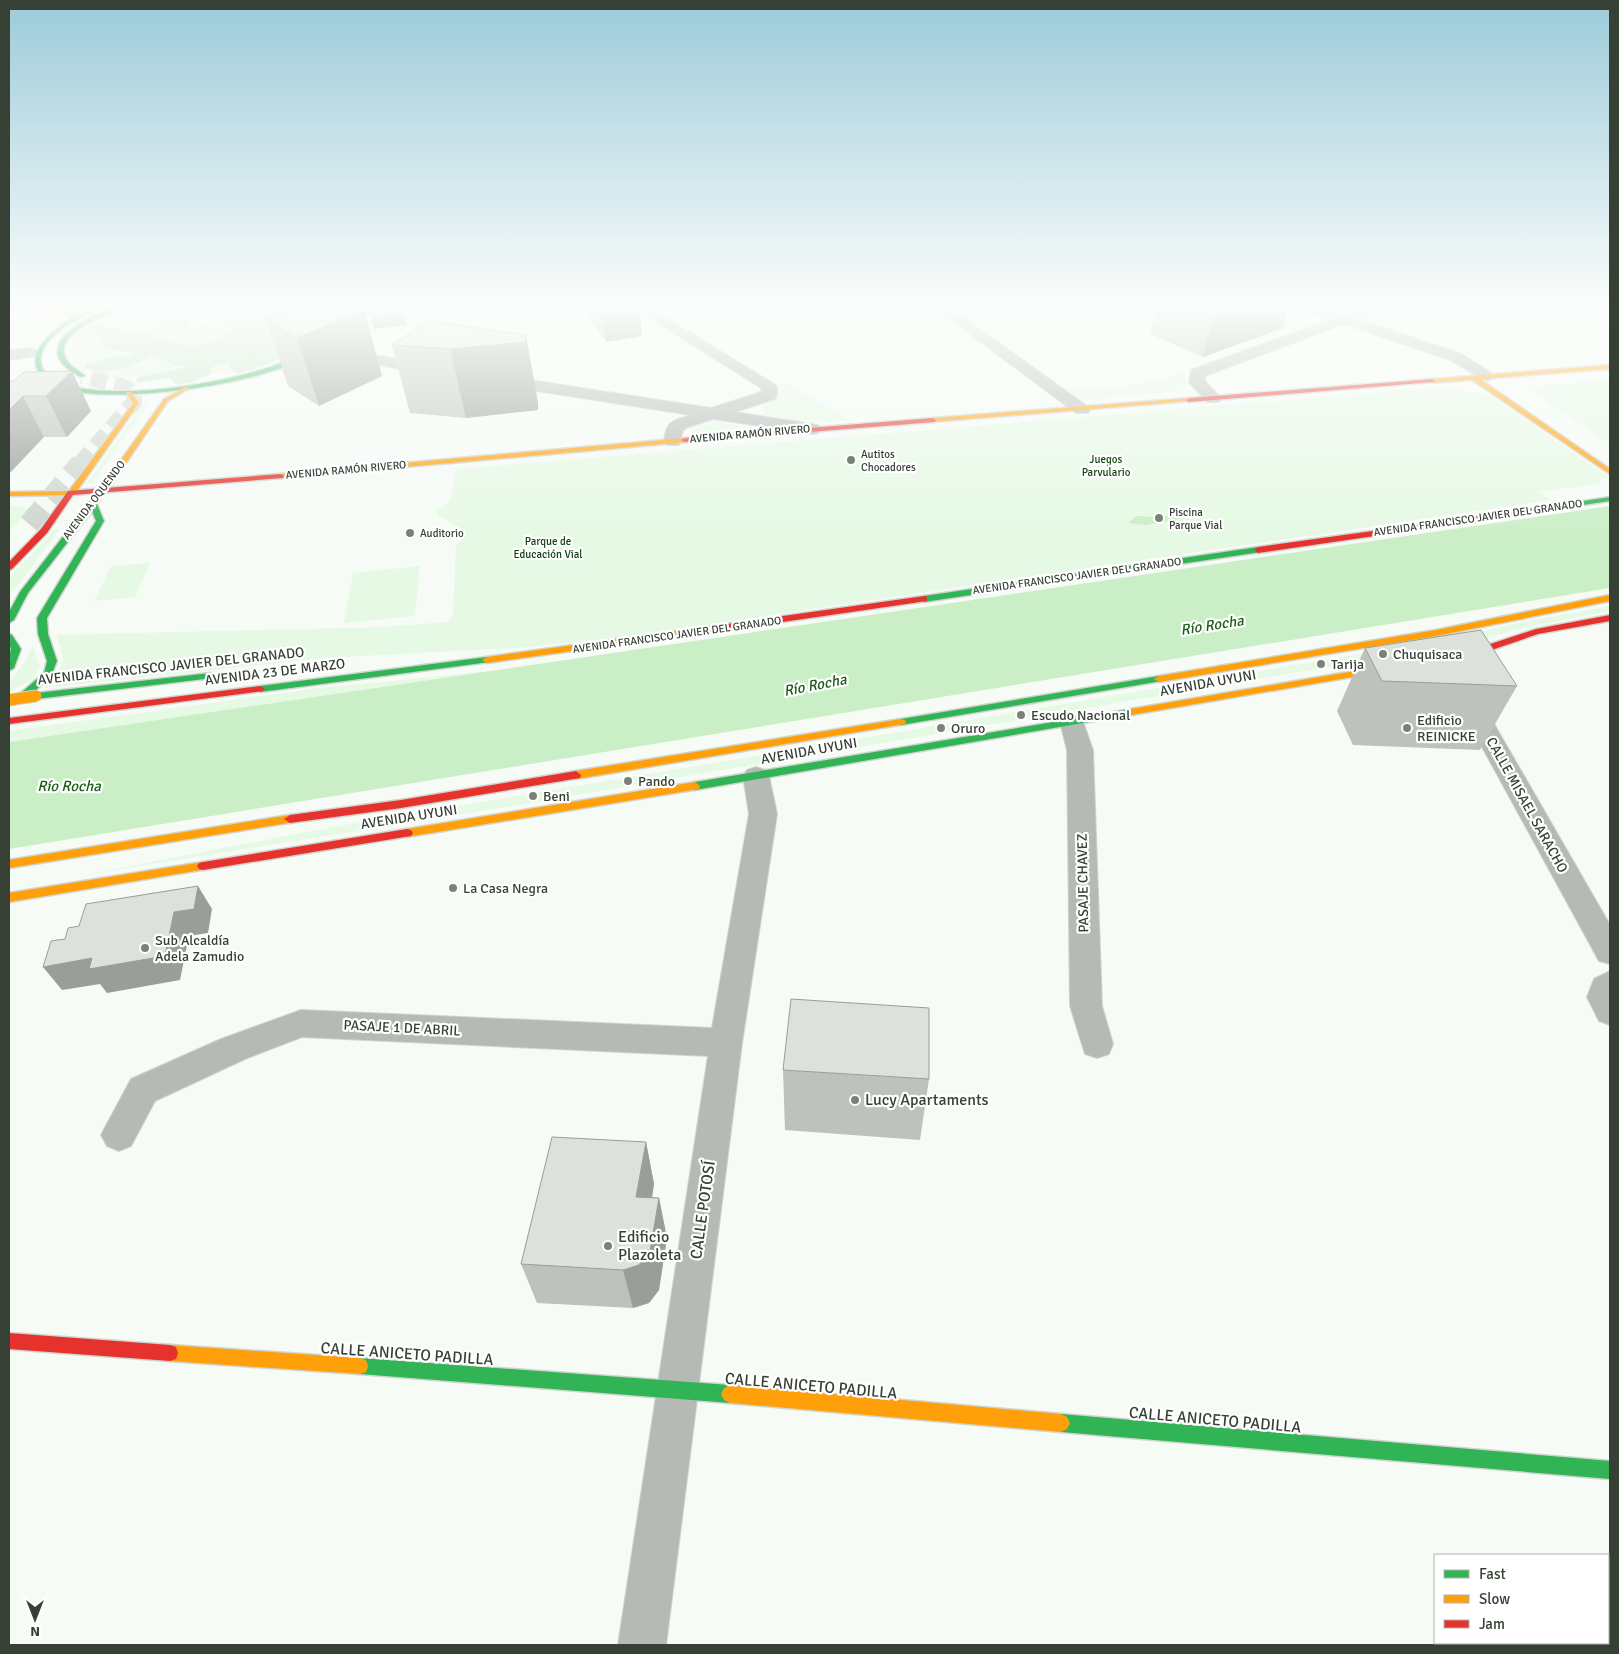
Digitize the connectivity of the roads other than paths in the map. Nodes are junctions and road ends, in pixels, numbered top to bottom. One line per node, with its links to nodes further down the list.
1 (55, 383): 11 (main road)
2 (213, 383): 10 (main road)
3 (520, 383): 14 (street)
4 (764, 383): 14 (street)
5 (1046, 383): 13 (street)
6 (1198, 383): 12 (street)
7 (1396, 383): 12 (main road, AVENIDA RAMÓN RIVERO)
8 (1481, 383): 18 (main road)
9 (1498, 383): 17 (main road)
10 (187, 388): 11 (main road); 19 (main road, AVENIDA OQUENDO)
11 (129, 393): 20 (main road, AVENIDA OQUENDO)
12 (1213, 398): 13 (main road, AVENIDA RAMÓN RIVERO)
13 (1082, 409): 15 (main road, AVENIDA RAMÓN RIVERO)
14 (710, 413): 15 (street); 16 (street)
15 (812, 429): 16 (main road, AVENIDA RAMÓN RIVERO)
16 (673, 441): 19 (main road, AVENIDA RAMÓN RIVERO)
17 (1610, 461)
18 (1610, 472)
19 (103, 491): 20 (main road, AVENIDA RAMÓN RIVERO); 23 (main road, AVENIDA OQUENDO)
20 (72, 493): 21 (main road, AVENIDA RAMÓN RIVERO); 24 (main road, AVENIDA OQUENDO)
21 (9, 494)
22 (1610, 498): 30 (main road, AVENIDA FRANCISCO JAVIER DEL GRANADO)
23 (93, 504): 27 (main road, AVENIDA OQUENDO); 39 (main road)
24 (9, 567)
25 (1610, 598): 43 (main road, AVENIDA UYUNI)
26 (1610, 618): 31 (main road)
27 (9, 620)
28 (9, 637): 35 (main road)
29 (1539, 645): 31 (main road)
30 (545, 653): 36 (main road, AVENIDA 23 DE MARZO)
31 (1474, 653): 32 (main road)
32 (1444, 659): 49 (street, CALLE MISAEL SARACHO)
33 (357, 665): 36 (main road)
34 (1402, 666): 41 (main road, AVENIDA UYUNI)
35 (9, 668)
36 (426, 668): 40 (main road, AVENIDA 23 DE MARZO)
37 (217, 676): 38 (main road, AVENIDA FRANCISCO JAVIER DEL GRANADO, bridge)
38 (9, 700)
39 (9, 707)
40 (9, 721)
41 (1072, 722): 42 (main road, AVENIDA UYUNI); 53 (street, PASAJE CHAVEZ)
42 (756, 776): 44 (main road, AVENIDA UYUNI); 52 (street, CALLE POTOSÍ)
43 (401, 804): 45 (main road); 46 (main road, AVENIDA UYUNI)
44 (398, 835): 47 (main road); 48 (main road, AVENIDA UYUNI)
45 (164, 851)
46 (9, 864)
47 (199, 879)
48 (9, 898)
49 (1610, 952)
50 (1610, 984): 51 (street)
51 (1610, 1012)
52 (726, 1043): 54 (street, PASAJE 1 DE ABRIL); 56 (street, CALLE POTOSÍ)
53 (1098, 1044)
54 (119, 1135)
55 (9, 1341): 56 (main road, CALLE ANICETO PADILLA)
56 (678, 1390): 57 (main road, CALLE ANICETO PADILLA); 58 (street, CALLE POTOSÍ)
57 (1610, 1470)
58 (642, 1645)

